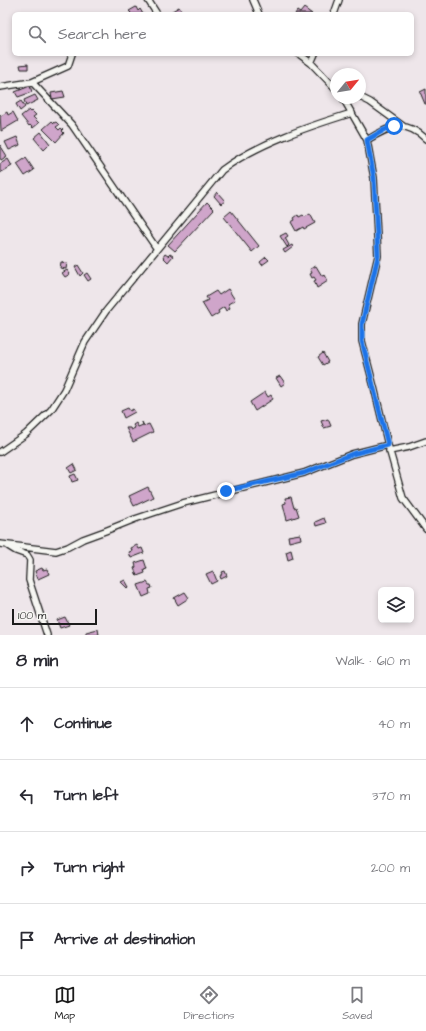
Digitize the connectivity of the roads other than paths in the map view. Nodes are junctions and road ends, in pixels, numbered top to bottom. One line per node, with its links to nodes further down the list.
1 (148, 0): 4 (street)
2 (253, 0): 5 (street)
3 (339, 0): 6 (street)
4 (155, 12)
5 (258, 12)
6 (335, 12)
7 (71, 56): 11 (street)
8 (302, 56): 10 (street)
9 (314, 56): 10 (street)
10 (311, 63): 12 (street)
11 (32, 82): 13 (street); 20 (street)
12 (330, 82)
13 (0, 87)
14 (366, 100): 17 (street)
15 (347, 104): 16 (street)
16 (352, 113): 19 (street); 20 (street)
17 (403, 127): 18 (street); 19 (street)
18 (426, 138)
19 (367, 140): 22 (street)
20 (157, 249): 23 (street)
21 (426, 441): 22 (street)
22 (388, 448): 24 (street); 25 (street)
23 (0, 452)
24 (426, 529)
25 (3, 545): 26 (street)
26 (47, 635)

